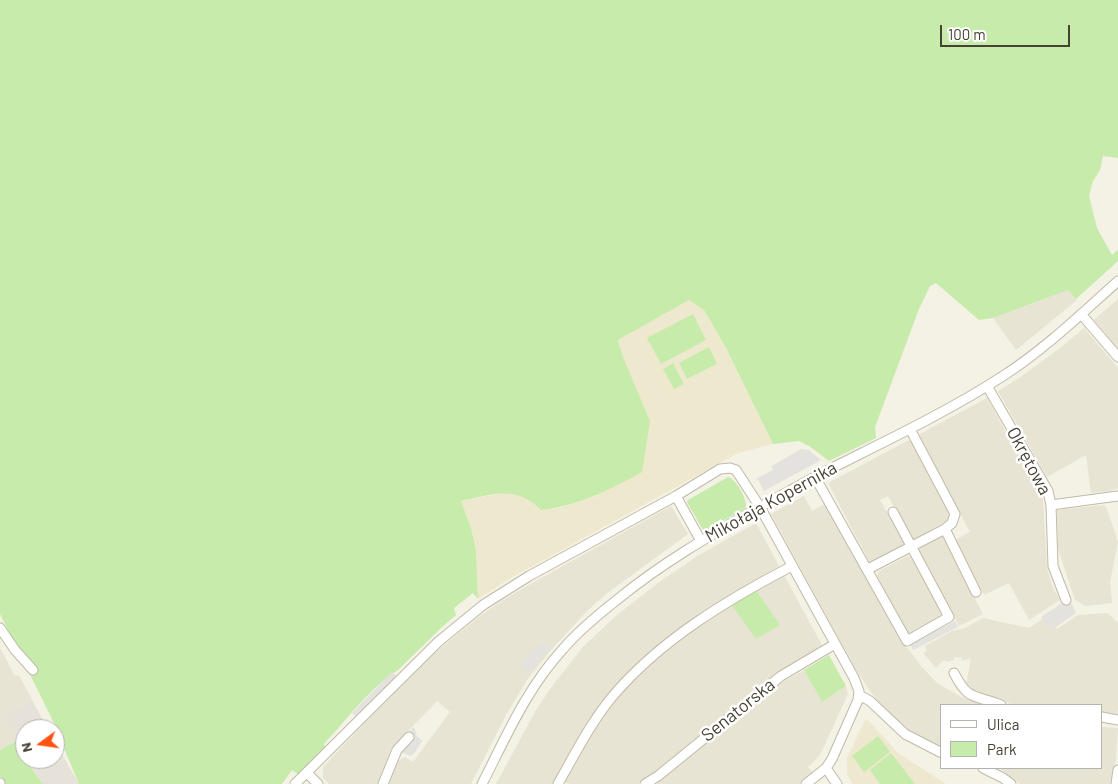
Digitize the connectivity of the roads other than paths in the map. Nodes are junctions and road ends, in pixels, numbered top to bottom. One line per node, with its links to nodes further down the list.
1 (1118, 281): 2 (street, Mikołaja Kopernika)
2 (1081, 314): 3 (street); 4 (street, Mikołaja Kopernika)
3 (1118, 357)
4 (988, 386): 5 (street, Mikołaja Kopernika); 9 (street, Okrętowa)
5 (910, 429): 6 (street, Mikołaja Kopernika); 12 (street)
6 (815, 477): 10 (street, Mikołaja Kopernika); 16 (street)
7 (676, 496): 10 (street); 13 (street); 32 (street)
8 (1118, 496): 9 (street)
9 (1051, 505): 18 (street, Okrętowa)
10 (760, 507): 13 (street, Mikołaja Kopernika); 15 (street)
11 (893, 512): 14 (street)
12 (945, 529): 14 (street); 17 (street)
13 (701, 541): 36 (street, Mikołaja Kopernika)
14 (911, 546): 16 (street); 16 (street)
15 (792, 566): 20 (street); 37 (street)
16 (868, 569)
17 (976, 592)
18 (1066, 600)
19 (0, 628): 21 (street)
20 (835, 644): 23 (street); 38 (street, Senatorska)
21 (33, 670)
22 (954, 673): 24 (street)
23 (859, 695): 28 (street); 29 (street)
24 (998, 704)
25 (1103, 717): 26 (street)
26 (1118, 720)
27 (410, 737): 35 (street)
28 (940, 752)
29 (826, 768): 39 (street); 40 (street)
30 (985, 769): 41 (street)
31 (1118, 770): 42 (street)
32 (307, 772): 33 (street); 34 (street)
33 (296, 784)
34 (318, 784)
35 (383, 784)
36 (482, 784)
37 (558, 784)
38 (645, 784)
39 (806, 784)
40 (837, 784)
41 (1011, 784)
42 (1116, 784)

